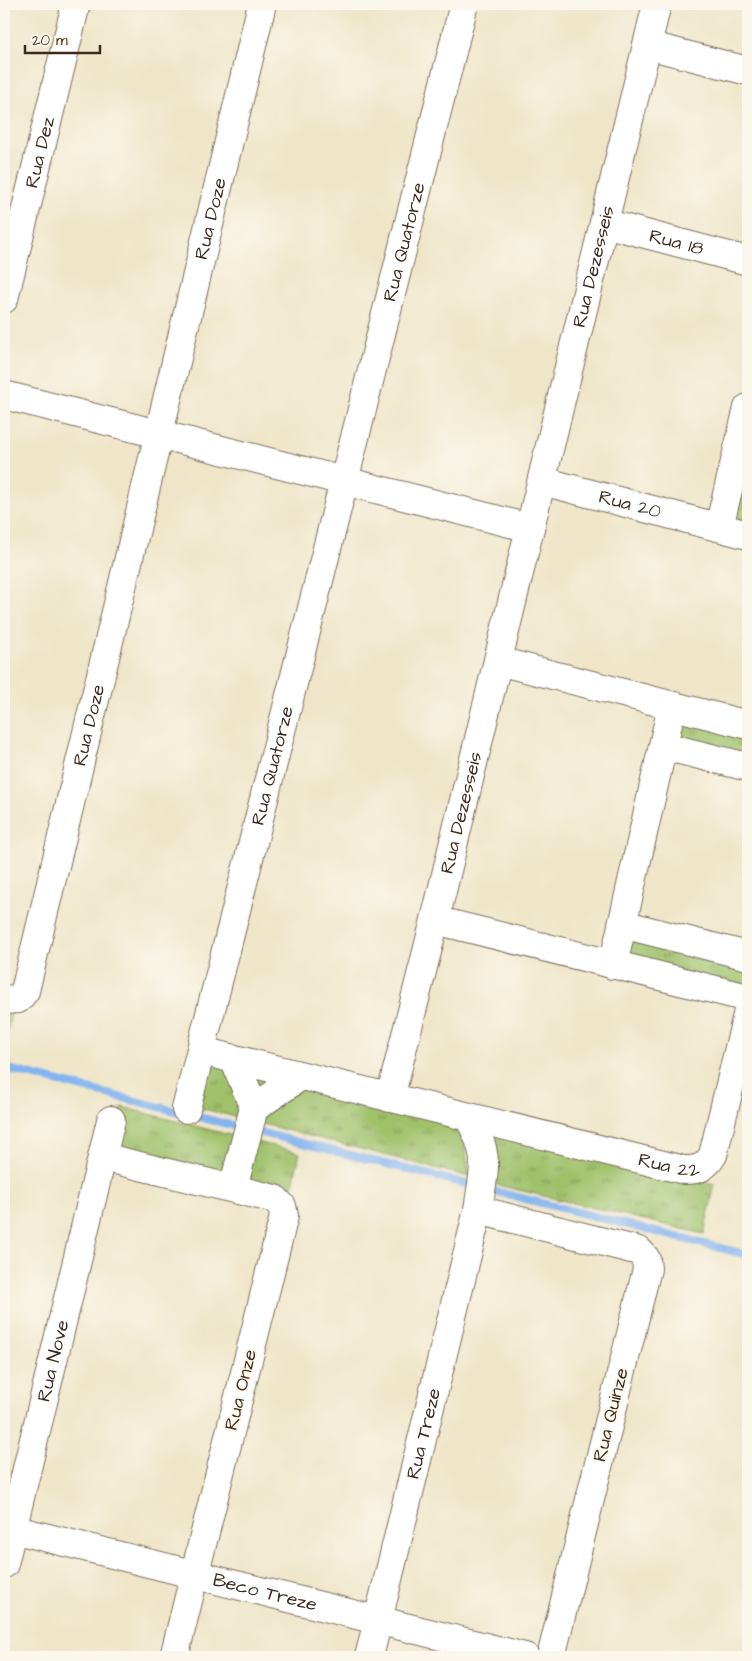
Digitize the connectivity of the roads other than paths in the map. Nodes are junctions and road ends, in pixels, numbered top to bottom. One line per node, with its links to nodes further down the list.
1 (76, 4): 9 (street, Rua Dez)
2 (262, 4): 12 (street, Rua Doze)
3 (464, 4): 13 (street, Rua Quatorze)
4 (657, 4): 5 (street, Rua Dezesseis)
5 (647, 45): 6 (street); 7 (street, Rua Dezesseis)
6 (748, 72)
7 (604, 223): 8 (street, Rua 18); 14 (street, Rua Dezesseis)
8 (748, 261)
9 (4, 300)
10 (4, 395): 12 (street)
11 (748, 408): 15 (street)
12 (158, 434): 13 (street); 28 (street, Rua Doze)
13 (344, 481): 17 (street); 29 (street, Rua Quatorze)
14 (542, 481): 16 (street, Rua 20); 17 (street, Rua Dezesseis)
15 (738, 491): 16 (street)
16 (719, 527): 18 (street, Rua 20)
17 (530, 528): 19 (street, Rua Dezesseis)
18 (748, 535)
19 (498, 661): 20 (street); 24 (street, Rua Dezesseis)
20 (672, 706): 21 (street); 22 (street)
21 (748, 725)
22 (663, 746): 23 (street); 25 (street)
23 (748, 767)
24 (435, 920): 27 (street, Rua 22); 32 (street, Rua Dezesseis)
25 (622, 924): 26 (street); 27 (street)
26 (748, 956)
27 (613, 965): 35 (street, Rua 22)
28 (4, 1000)
29 (202, 1051): 30 (street); 33 (street, Rua Quatorze)
30 (234, 1059): 31 (street); 34 (street)
31 (302, 1076): 32 (street); 34 (street)
32 (390, 1098): 35 (street, Rua 22)
33 (186, 1109)
34 (254, 1112): 38 (street)
35 (469, 1118): 39 (street, Rua Treze)
36 (111, 1120): 37 (street, Rua Nove)
37 (102, 1157): 38 (street, Rua Onze); 40 (street, Rua Nove)
38 (233, 1188): 42 (street, Rua Onze)
39 (480, 1195): 43 (street, Rua Treze); 47 (street, Rua Quinze)
40 (8, 1528): 41 (street, Rua Nove); 42 (street, Beco Treze)
41 (4, 1564)
42 (195, 1575): 43 (street, Beco Treze); 44 (street, Rua Onze)
43 (378, 1620): 45 (street, Rua Treze); 46 (street, Beco Treze)
44 (174, 1657)
45 (369, 1657)
46 (525, 1657)
47 (551, 1657)

